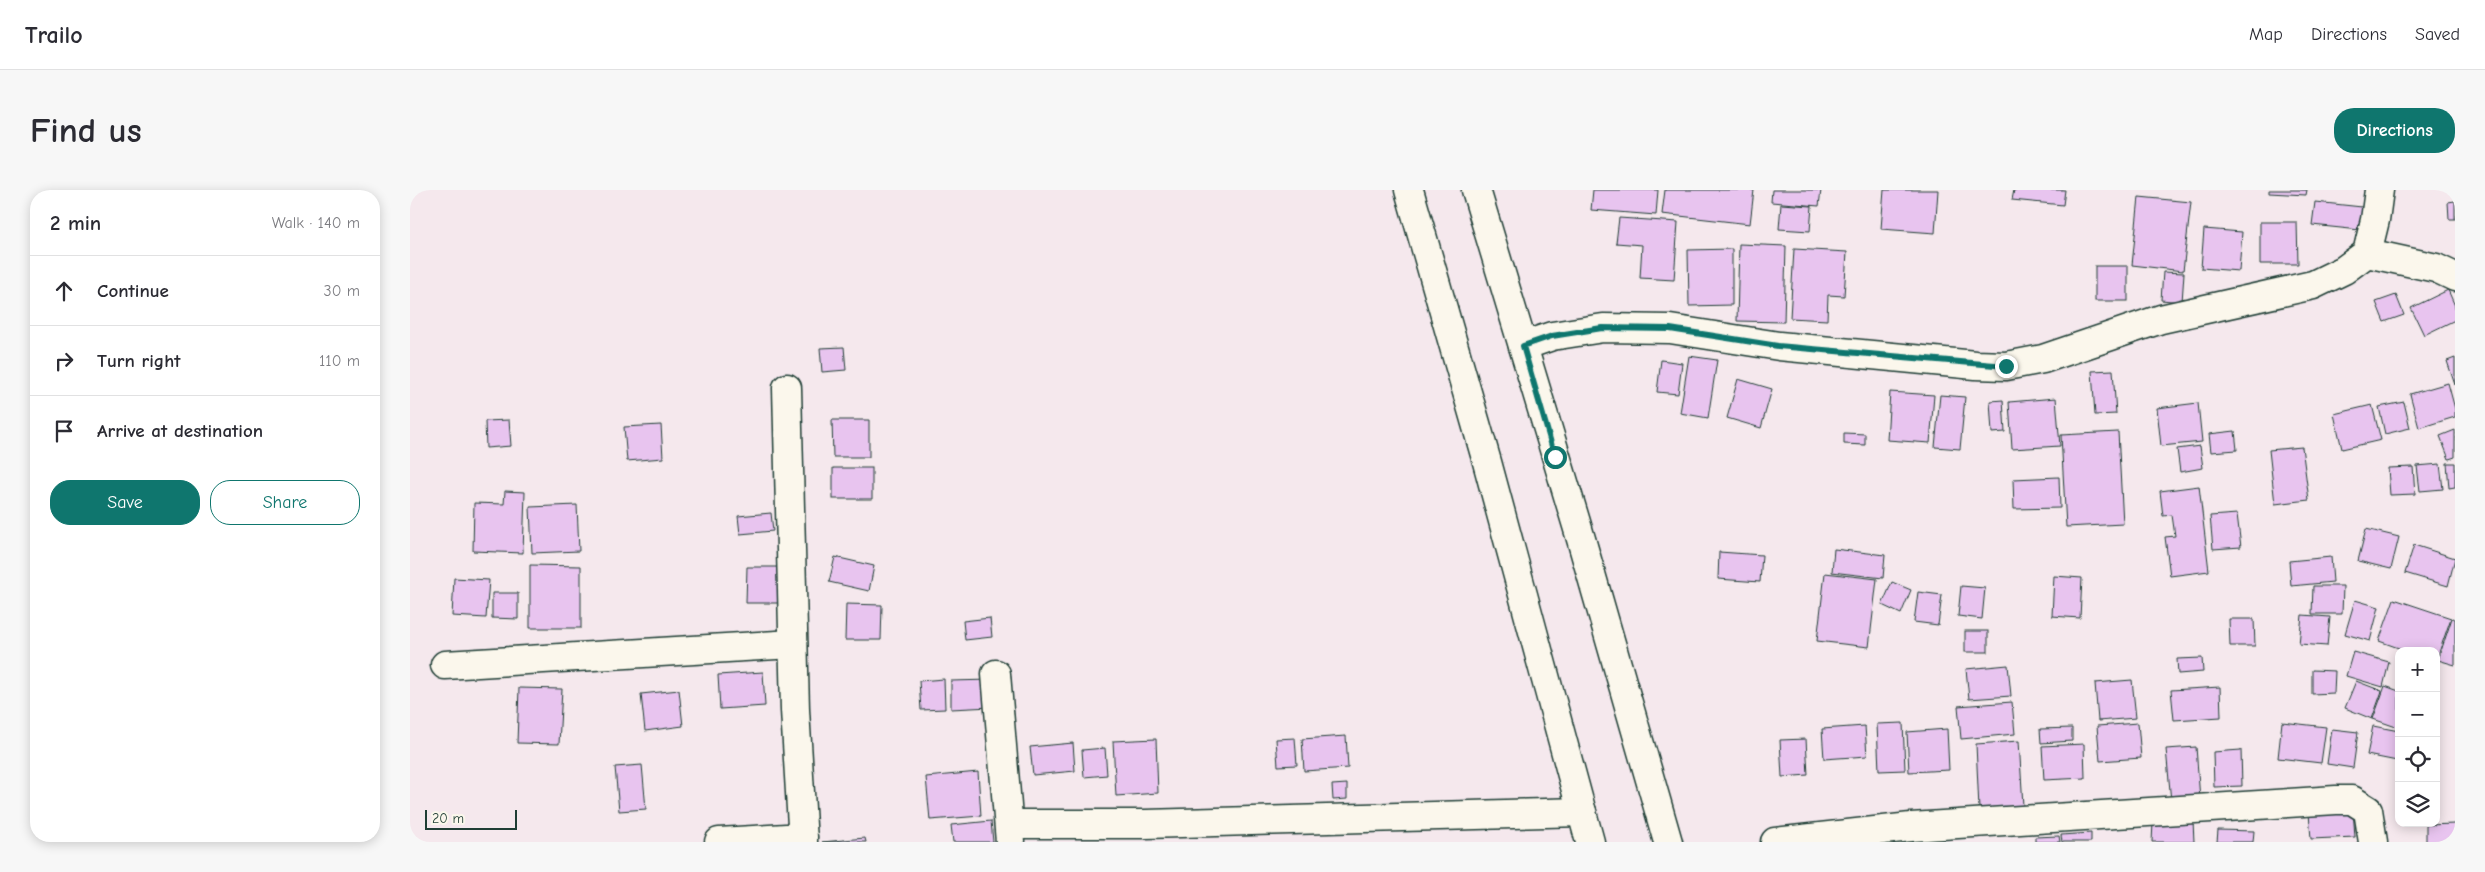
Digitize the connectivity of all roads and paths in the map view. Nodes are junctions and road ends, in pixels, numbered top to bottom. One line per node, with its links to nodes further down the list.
1 (1409, 190): 11 (street)
2 (1476, 190): 6 (street)
3 (2379, 190): 4 (street)
4 (2367, 253): 5 (street); 6 (street)
5 (2455, 277)
6 (1523, 346): 16 (street)
7 (787, 388): 8 (street)
8 (793, 644): 9 (street); 13 (street)
9 (446, 665)
10 (996, 674): 12 (street)
11 (1582, 812): 12 (street); 15 (street)
12 (1009, 833)
13 (803, 840): 14 (street)
14 (719, 842)
15 (1590, 842)
16 (1668, 842)
17 (1775, 842): 18 (street)
18 (2373, 842)

